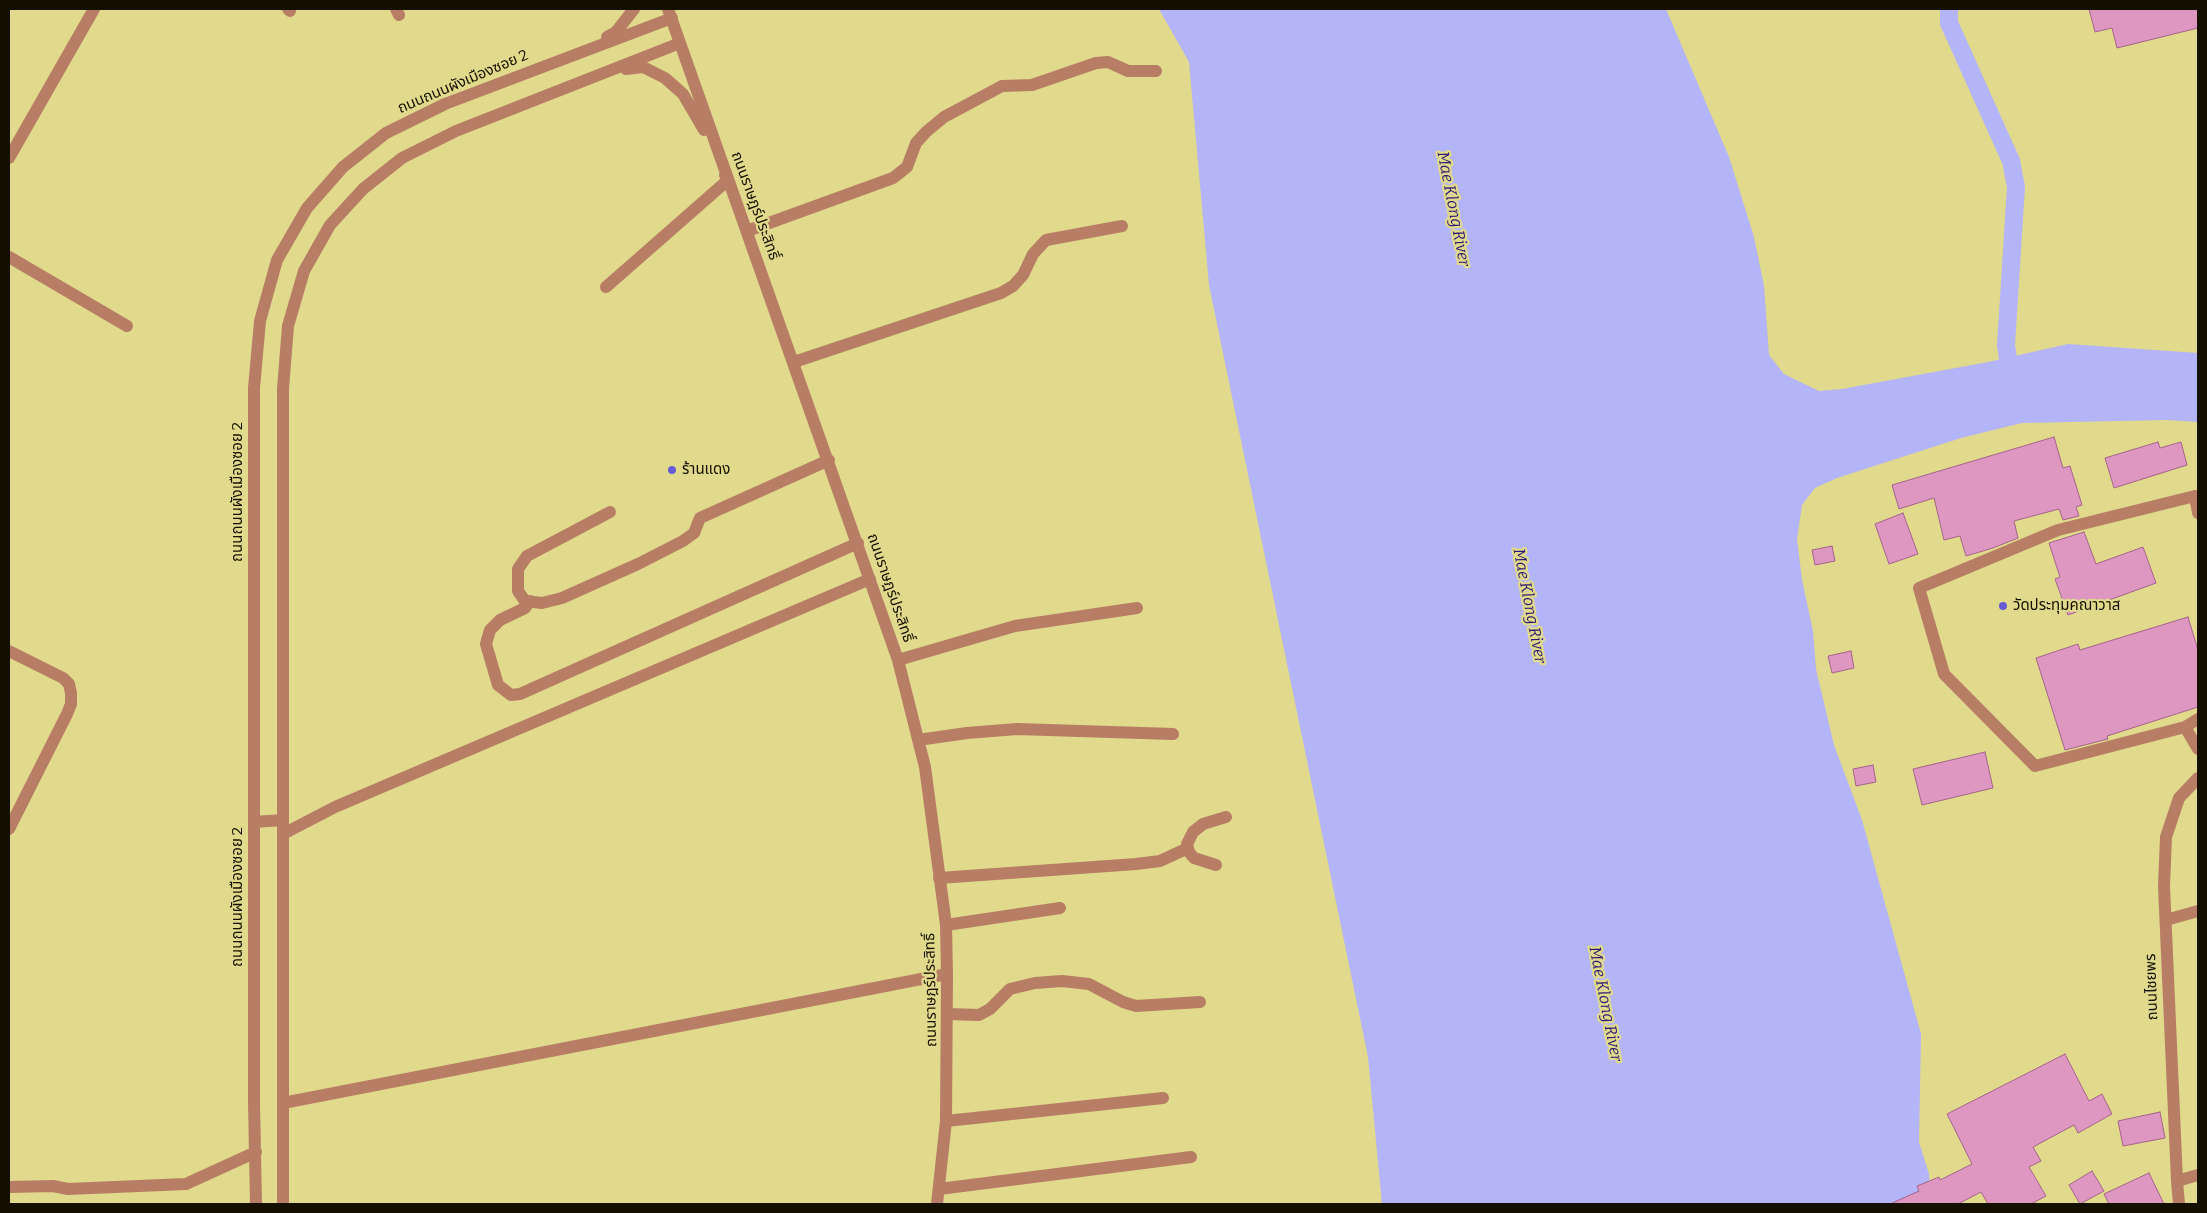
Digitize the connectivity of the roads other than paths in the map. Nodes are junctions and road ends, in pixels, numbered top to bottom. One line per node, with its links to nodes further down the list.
1 (94, 9): 8 (street)
2 (634, 9): 5 (street)
3 (670, 13): 4 (street, ถนนราษฎร์ประสิทธิ์); 5 (street, ถนนถนนผังเมืองซอย 2)
4 (680, 43): 7 (street); 9 (street, ถนนราษฎร์ประสิทธิ์)
5 (584, 51): 33 (street, ถนนถนนผังเมืองซอย 2)
6 (1156, 71): 11 (street)
7 (592, 77): 9 (street); 32 (street)
8 (9, 158)
9 (728, 180): 11 (street, ถนนราษฎร์ประสิทธิ์); 13 (street)
10 (1122, 226): 15 (street)
11 (747, 231): 15 (street, ถนนราษฎร์ประสิทธิ์)
12 (9, 257): 14 (street)
13 (606, 287)
14 (127, 326)
15 (794, 362): 16 (street, ถนนราษฎร์ประสิทธิ์)
16 (829, 460): 19 (street, ถนนราษฎร์ประสิทธิ์); 21 (street)
17 (610, 512): 21 (street)
18 (2198, 513): 26 (street)
19 (858, 544): 20 (street, ถนนราษฎร์ประสิทธิ์); 21 (street)
20 (870, 579): 24 (street, ถนนราษฎร์ประสิทธิ์); 35 (street)
21 (530, 602)
22 (1137, 608): 24 (street)
23 (9, 651): 34 (street)
24 (898, 660): 28 (street, ถนนราษฎร์ประสิทธิ์)
25 (2198, 720): 26 (street)
26 (2185, 727): 29 (street)
27 (1173, 734): 28 (street)
28 (918, 740): 38 (street, ถนนราษฎร์ประสิทธิ์)
29 (2198, 749)
30 (2198, 778): 41 (street, ถนนไชยพร)
31 (1226, 817): 36 (street)
32 (283, 820): 33 (street); 35 (street)
33 (254, 822): 49 (street, ถนนถนนผังเมืองซอย 2)
34 (9, 829)
35 (283, 834): 47 (street)
36 (1188, 848): 37 (street); 38 (street)
37 (1216, 865)
38 (939, 878): 42 (street, ถนนราษฎร์ประสิทธิ์)
39 (1060, 908): 42 (street)
40 (2198, 911): 41 (street)
41 (2166, 920): 52 (street, ถนนไชยพร)
42 (946, 925): 43 (street, ถนนราษฎร์ประสิทธิ์)
43 (947, 974): 45 (street, ถนนราษฎร์ประสิทธิ์); 47 (street)
44 (1200, 1002): 45 (street)
45 (948, 1014): 48 (street, ถนนราษฎร์ประสิทธิ์)
46 (1163, 1098): 48 (street)
47 (283, 1103): 56 (street)
48 (946, 1121): 54 (street, ถนนราษฎร์ประสิทธิ์)
49 (256, 1152): 53 (street); 55 (street, ถนนถนนผังเมืองซอย 2)
50 (1191, 1157): 54 (street)
51 (2198, 1175): 52 (street)
52 (2177, 1181): 58 (street, ถนนไชยพร)
53 (9, 1187)
54 (938, 1189): 57 (street, ถนนราษฎร์ประสิทธิ์)
55 (256, 1204)
56 (283, 1204)
57 (937, 1204)
58 (2179, 1204)

